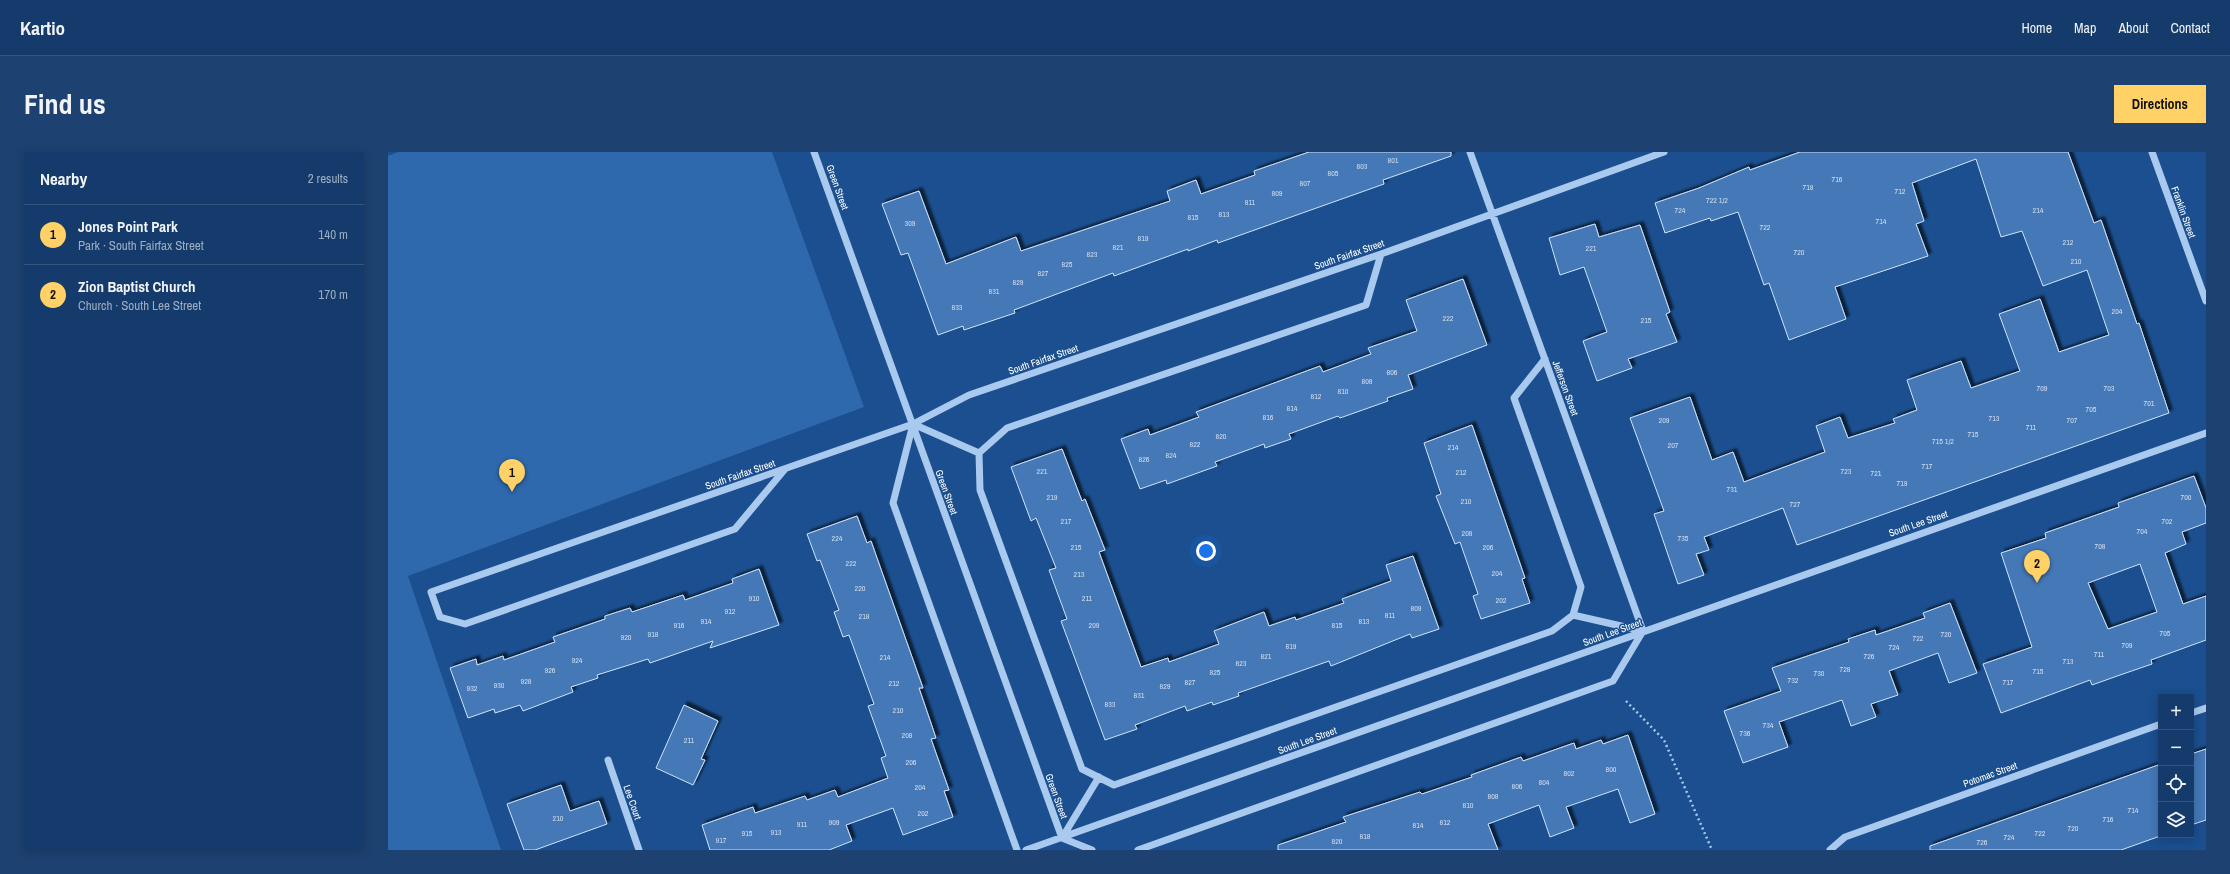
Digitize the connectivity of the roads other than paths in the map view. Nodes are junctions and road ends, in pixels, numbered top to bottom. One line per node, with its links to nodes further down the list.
1 (814, 152): 9 (street, Green Street)
2 (1470, 152): 5 (street, Jefferson Street)
3 (1664, 152): 5 (street, South Fairfax Street)
4 (2152, 152): 7 (street, Franklin Street)
5 (1493, 214): 6 (street, South Fairfax Street); 8 (street, Jefferson Street)
6 (1381, 254): 9 (street, South Fairfax Street); 11 (street)
7 (2206, 302)
8 (1545, 359): 13 (street); 14 (street, Jefferson Street)
9 (912, 424): 11 (street); 12 (street, South Fairfax Street); 20 (street, Green Street); 22 (street)
10 (2206, 433): 14 (street, South Lee Street)
11 (979, 453): 19 (street)
12 (785, 469): 12 (street, South Fairfax Street)
13 (1573, 615): 14 (street); 19 (street)
14 (1643, 631): 20 (street, South Lee Street); 25 (street)
15 (2206, 708): 16 (street)
16 (2194, 713)
17 (2158, 725): 26 (street, Potomac Street)
18 (608, 760): 21 (street, Lee Court)
19 (1098, 777): 20 (street)
20 (1062, 838): 23 (street, South Lee Street); 24 (street)
21 (639, 850)
22 (1017, 850)
23 (1026, 850)
24 (1092, 850)
25 (1138, 850)
26 (1830, 850)

